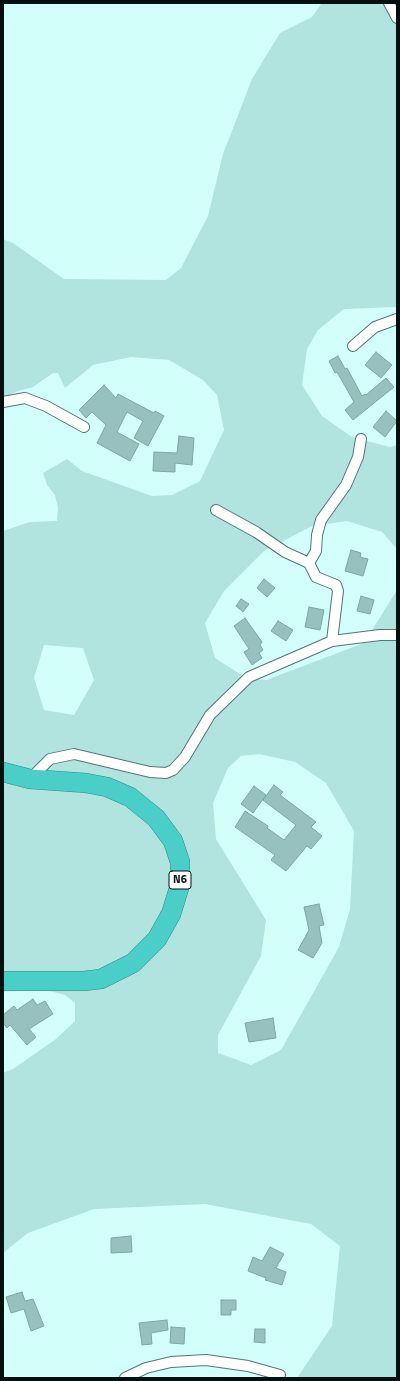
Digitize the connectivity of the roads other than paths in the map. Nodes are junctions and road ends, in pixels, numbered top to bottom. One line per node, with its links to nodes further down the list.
1 (389, 3): 2 (street)
2 (397, 18)
3 (397, 319): 4 (street)
4 (353, 346)
5 (3, 402): 6 (street)
6 (84, 427)
7 (361, 439): 9 (street)
8 (216, 510): 9 (street)
9 (309, 563): 11 (street)
10 (397, 635): 11 (street)
11 (332, 641): 13 (street)
12 (3, 772): 13 (highway, N6)
13 (30, 779): 14 (highway, N6)
14 (3, 981)
15 (280, 1375): 16 (street)
16 (125, 1378)

